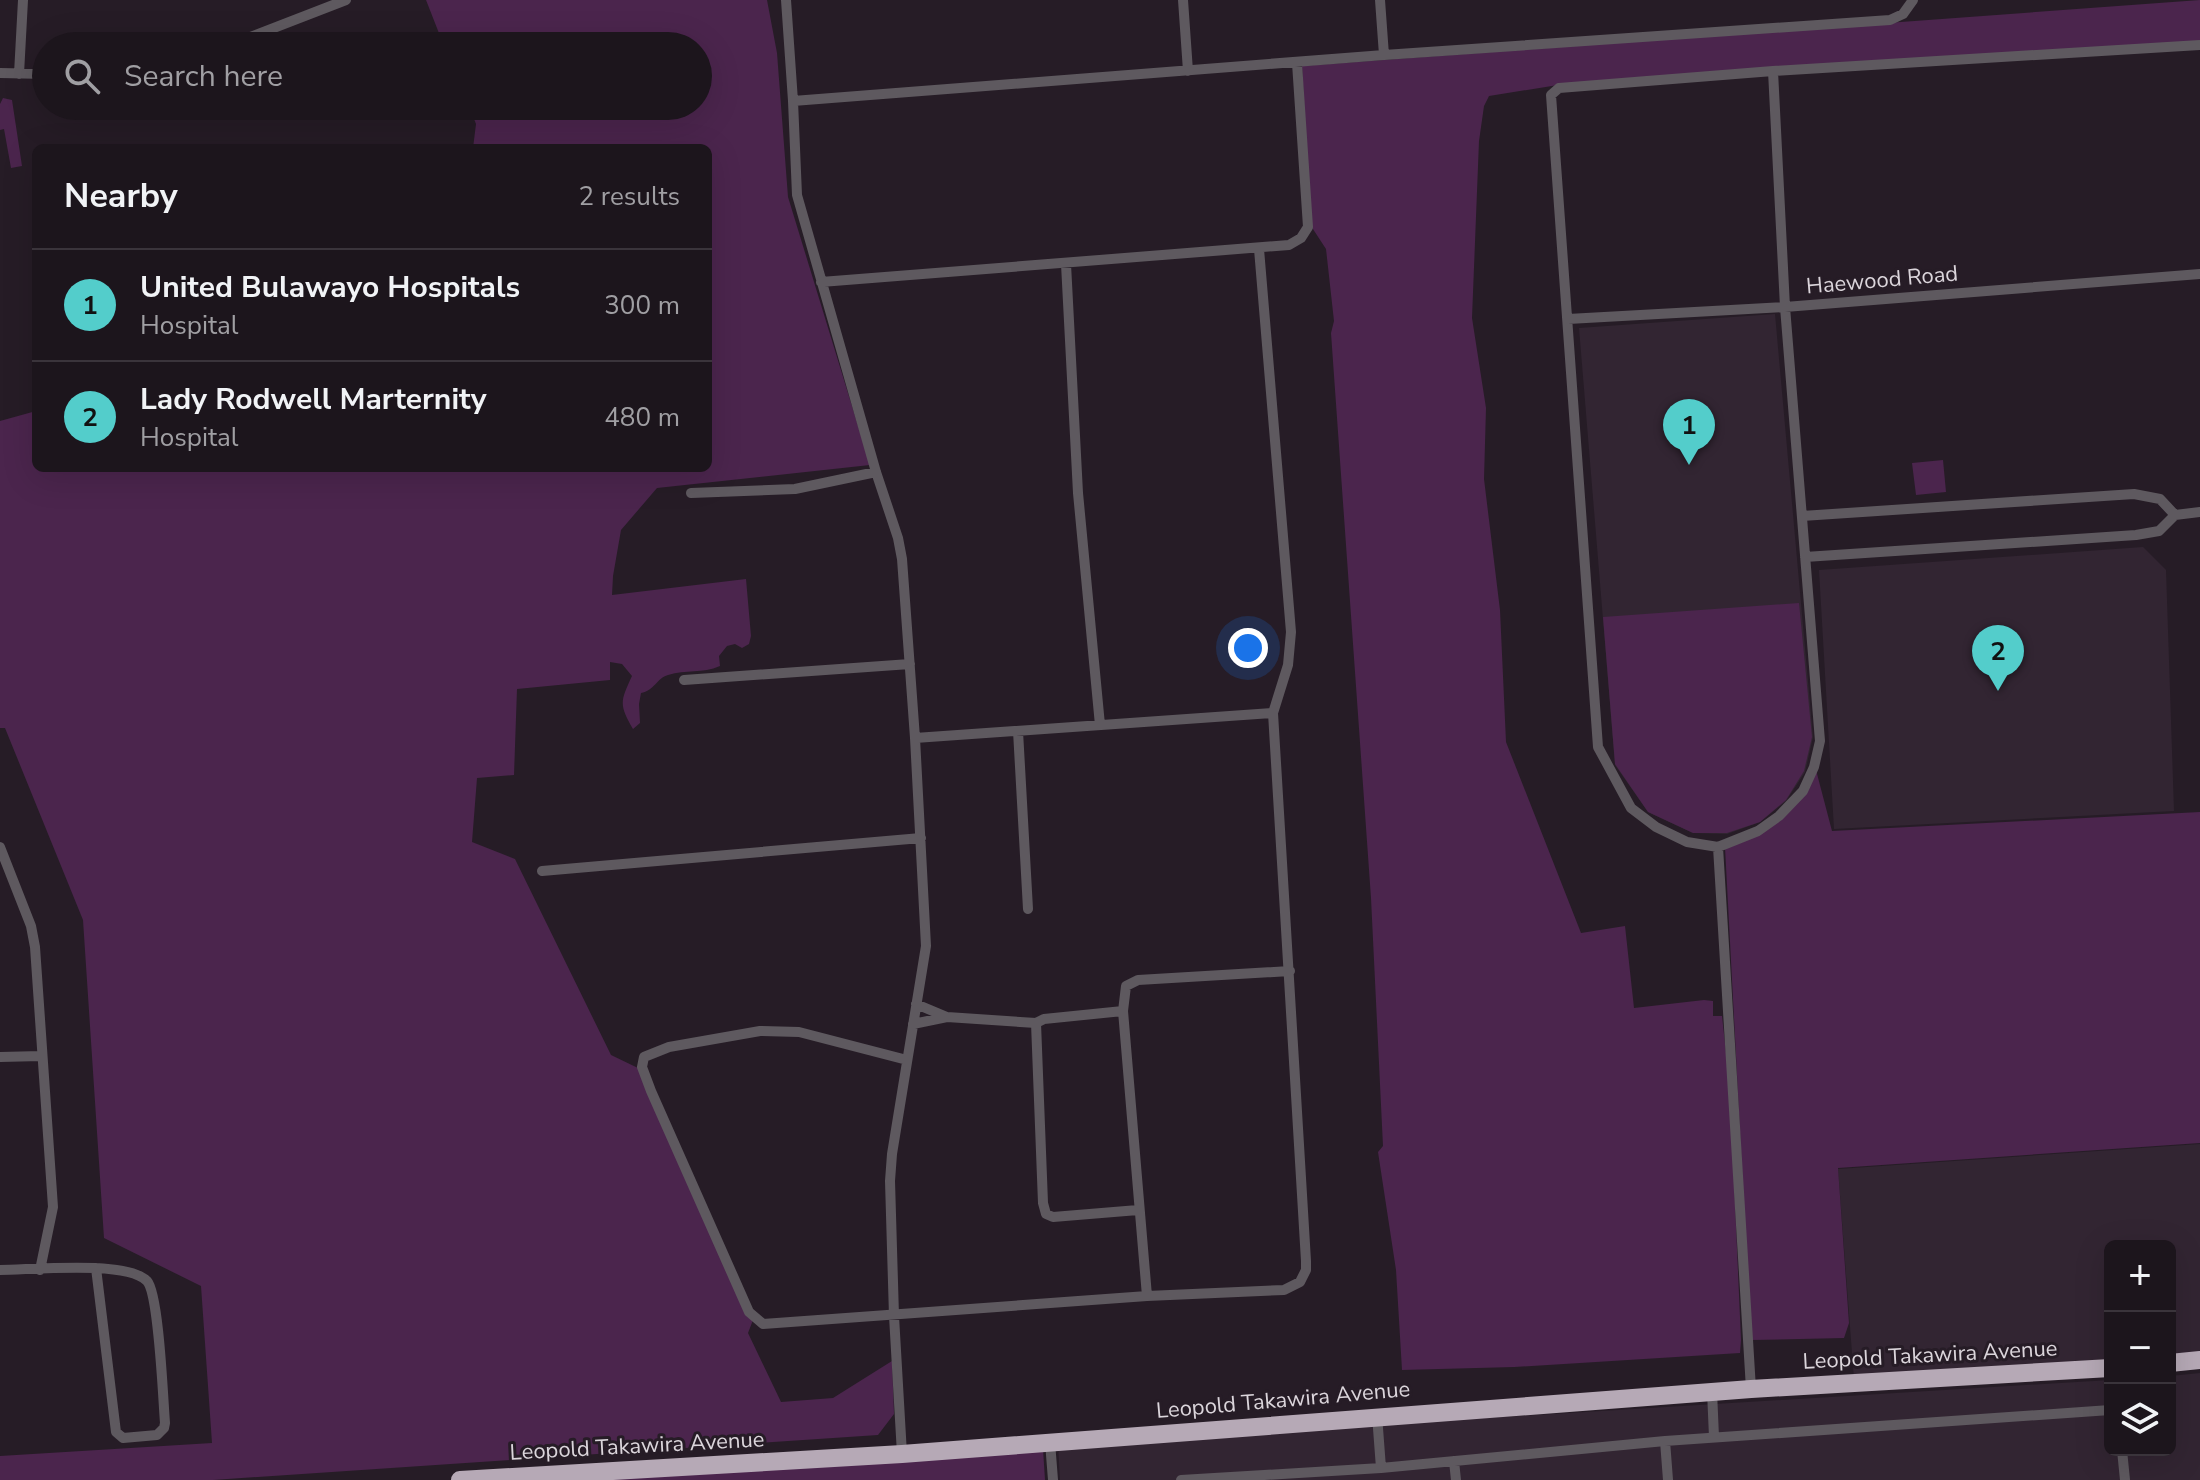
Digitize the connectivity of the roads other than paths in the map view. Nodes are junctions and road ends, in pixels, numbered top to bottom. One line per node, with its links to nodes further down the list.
1 (23, 0): 14 (street)
2 (346, 0): 7 (street)
3 (786, 0): 16 (street)
4 (1183, 0): 11 (street)
5 (1380, 0): 9 (street)
6 (1913, 0): 9 (street)
7 (263, 32)
8 (2200, 45): 12 (street)
9 (1384, 55): 10 (street)
10 (1297, 63): 11 (street); 17 (street)
11 (1188, 71): 16 (street)
12 (1773, 71): 21 (street); 22 (street)
13 (0, 73): 14 (street)
14 (19, 74): 15 (street)
15 (32, 74)
16 (793, 101): 20 (street)
17 (1259, 249): 18 (street); 31 (street)
18 (1066, 264): 20 (street); 32 (street)
19 (2200, 274): 21 (street, Haewood Road)
20 (821, 282): 23 (street)
21 (1785, 307): 22 (street, Haewood Road); 27 (street)
22 (1568, 319): 37 (street)
23 (876, 472): 24 (street); 29 (street)
24 (691, 493)
25 (2200, 512): 26 (street)
26 (2175, 515): 27 (street); 28 (street)
27 (1802, 516): 28 (street)
28 (1805, 557): 37 (street)
29 (910, 664): 30 (street); 34 (street)
30 (684, 680)
31 (1273, 713): 32 (street); 40 (street)
32 (1100, 725): 33 (street)
33 (1018, 731): 34 (street); 39 (street)
34 (915, 738): 35 (street)
35 (921, 838): 38 (street); 41 (street)
36 (0, 847): 46 (street)
37 (1718, 847): 58 (street)
38 (542, 871)
39 (1028, 909)
40 (1290, 971): 42 (street); 53 (street)
41 (916, 1004): 43 (street); 45 (street)
42 (1123, 1011): 44 (street); 49 (street)
43 (947, 1017): 44 (street); 45 (street)
44 (1036, 1023): 49 (street)
45 (913, 1024): 48 (street)
46 (41, 1056): 47 (street); 52 (street)
47 (0, 1057)
48 (907, 1060): 54 (street); 54 (street)
49 (1138, 1210): 53 (street)
50 (96, 1268): 50 (street); 52 (street)
51 (0, 1270): 52 (street)
52 (40, 1270)
53 (1147, 1296): 54 (street)
54 (894, 1316): 65 (street)
55 (2200, 1360): 56 (highway)
56 (2176, 1362)
57 (2104, 1368): 58 (highway, Leopold Takawira Avenue)
58 (1751, 1389): 59 (highway, Leopold Takawira Avenue)
59 (1712, 1391): 61 (highway, Leopold Takawira Avenue); 62 (street)
60 (2104, 1410): 62 (street)
61 (1377, 1415): 64 (highway, Leopold Takawira Avenue); 68 (street)
62 (1714, 1437): 63 (street)
63 (1665, 1441): 67 (street); 73 (street)
64 (1050, 1442): 65 (highway, Leopold Takawira Avenue); 70 (street)
65 (902, 1454): 69 (highway, Leopold Takawira Avenue)
66 (2123, 1456): 74 (street)
67 (1454, 1461): 68 (street); 72 (street)
68 (1381, 1468): 71 (street)
69 (460, 1480)
70 (1053, 1480)
71 (1181, 1480)
72 (1456, 1480)
73 (1668, 1480)
74 (2125, 1480)

